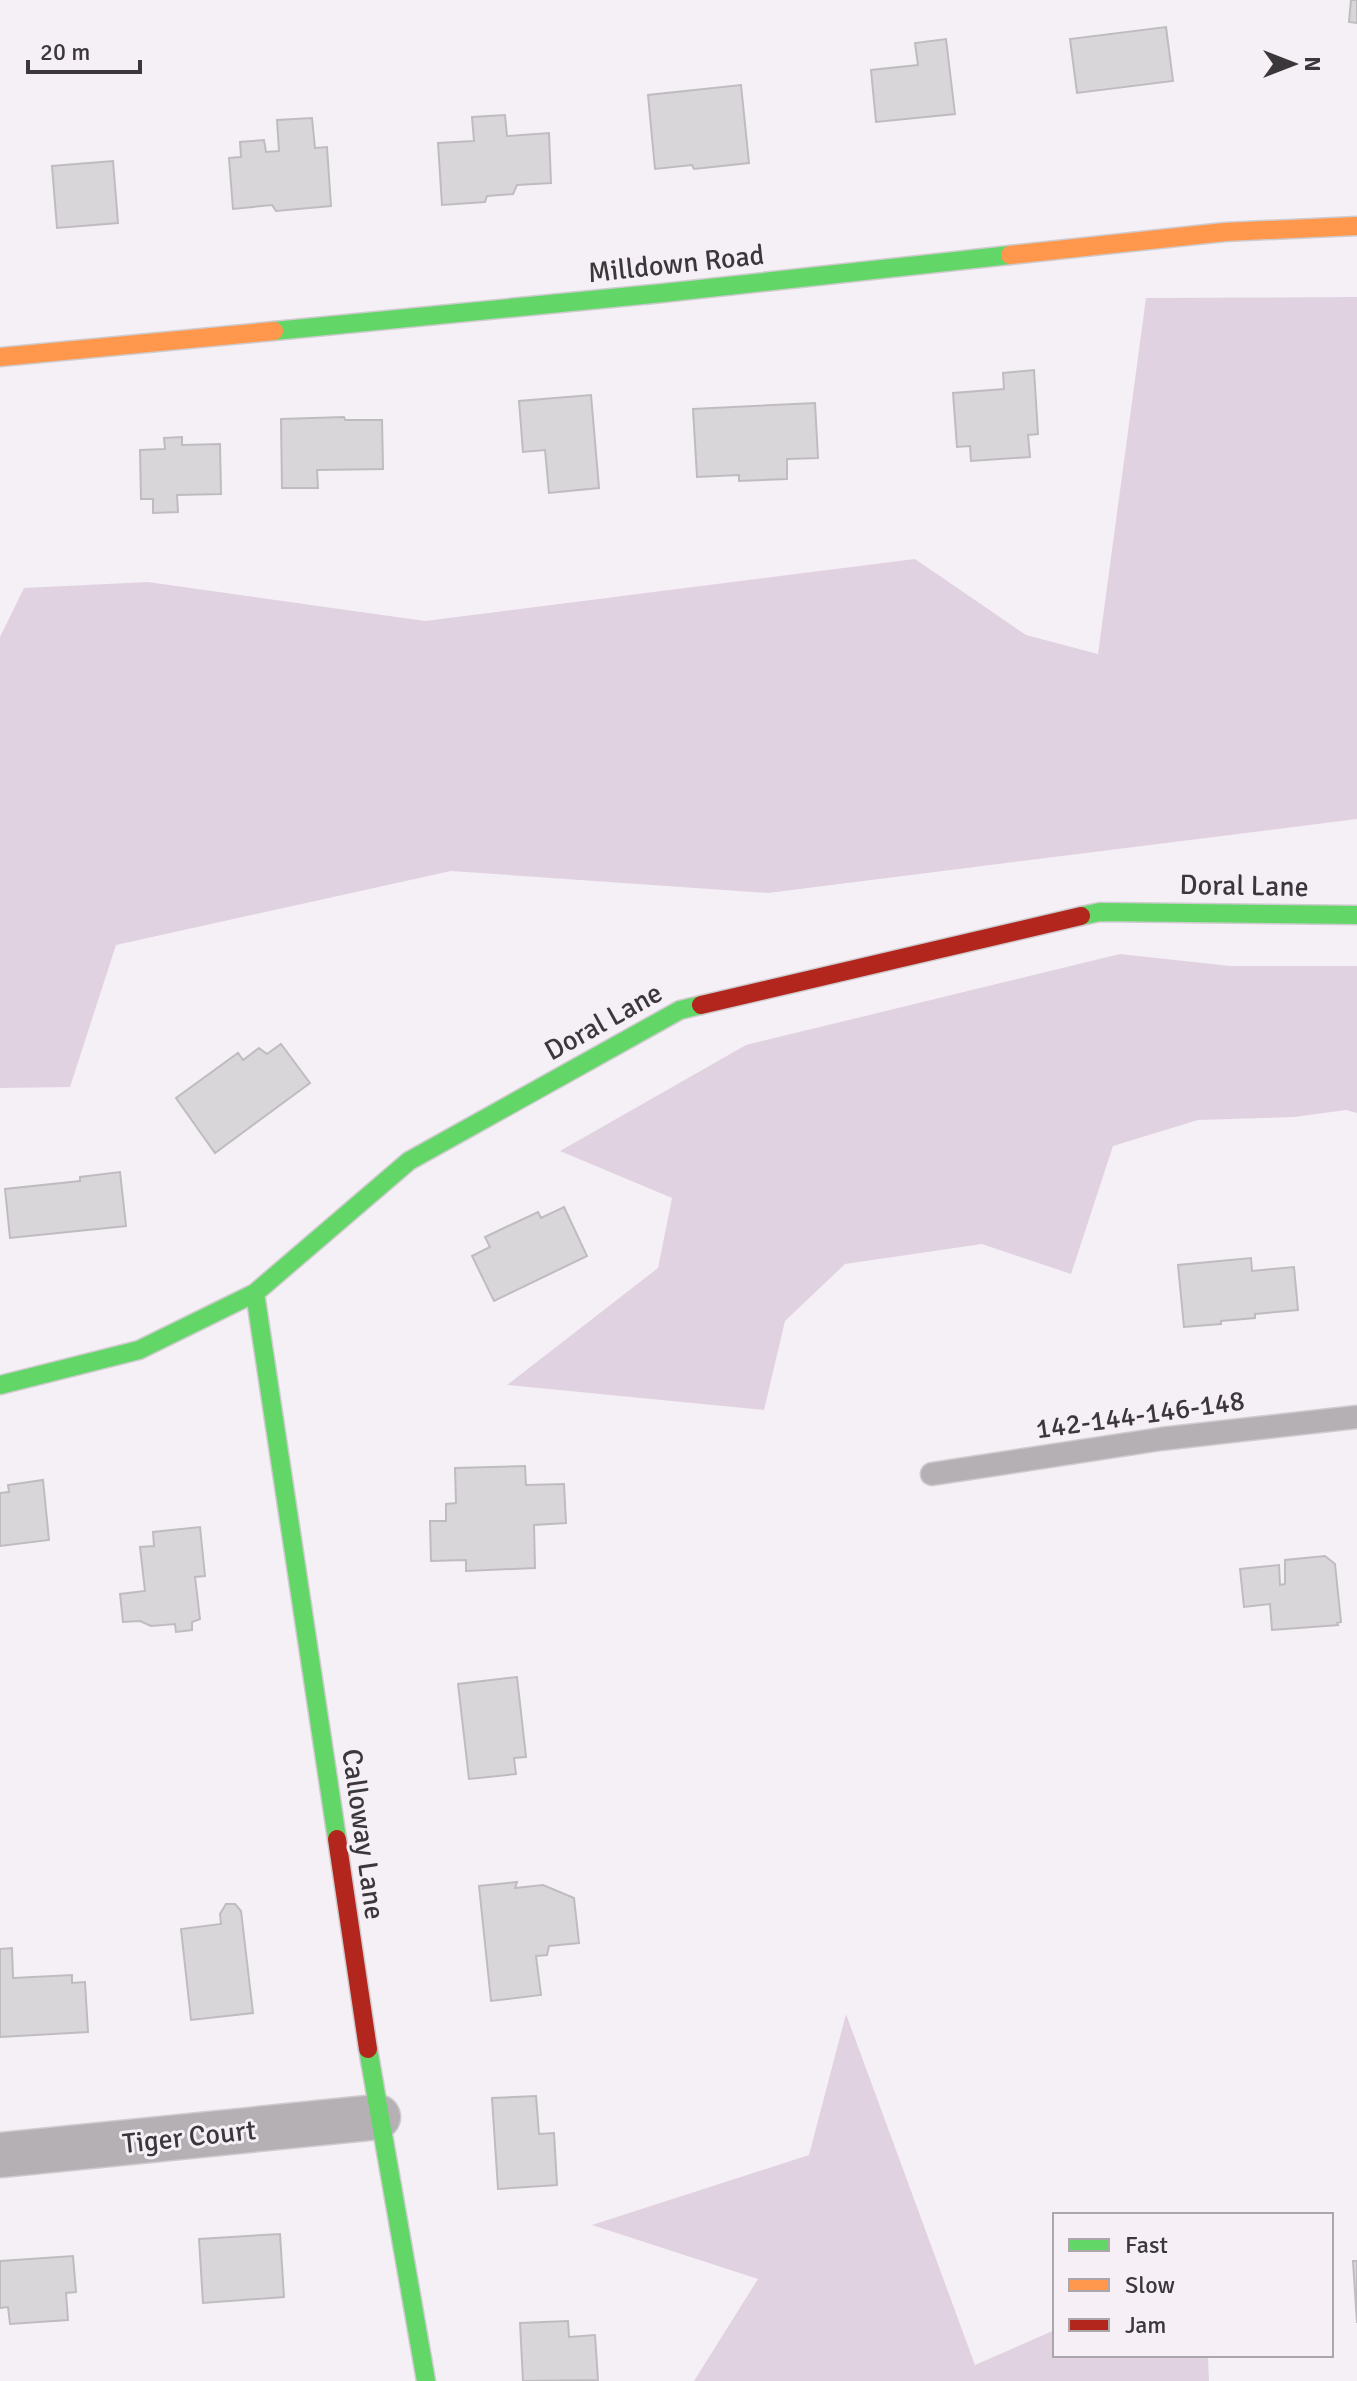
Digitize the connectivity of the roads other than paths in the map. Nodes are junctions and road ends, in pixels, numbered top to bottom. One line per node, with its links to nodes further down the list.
1 (1357, 226): 2 (street, Milldown Road)
2 (0, 357)
3 (1357, 915): 4 (street, Doral Lane)
4 (255, 1293): 5 (street, Doral Lane); 8 (street, Calloway Lane)
5 (0, 1385)
6 (1357, 1417): 7 (lane, 142-144-146-148)
7 (932, 1474)
8 (378, 2117): 9 (street, Tiger Court); 10 (street, Calloway Lane)
9 (0, 2155)
10 (426, 2381)

